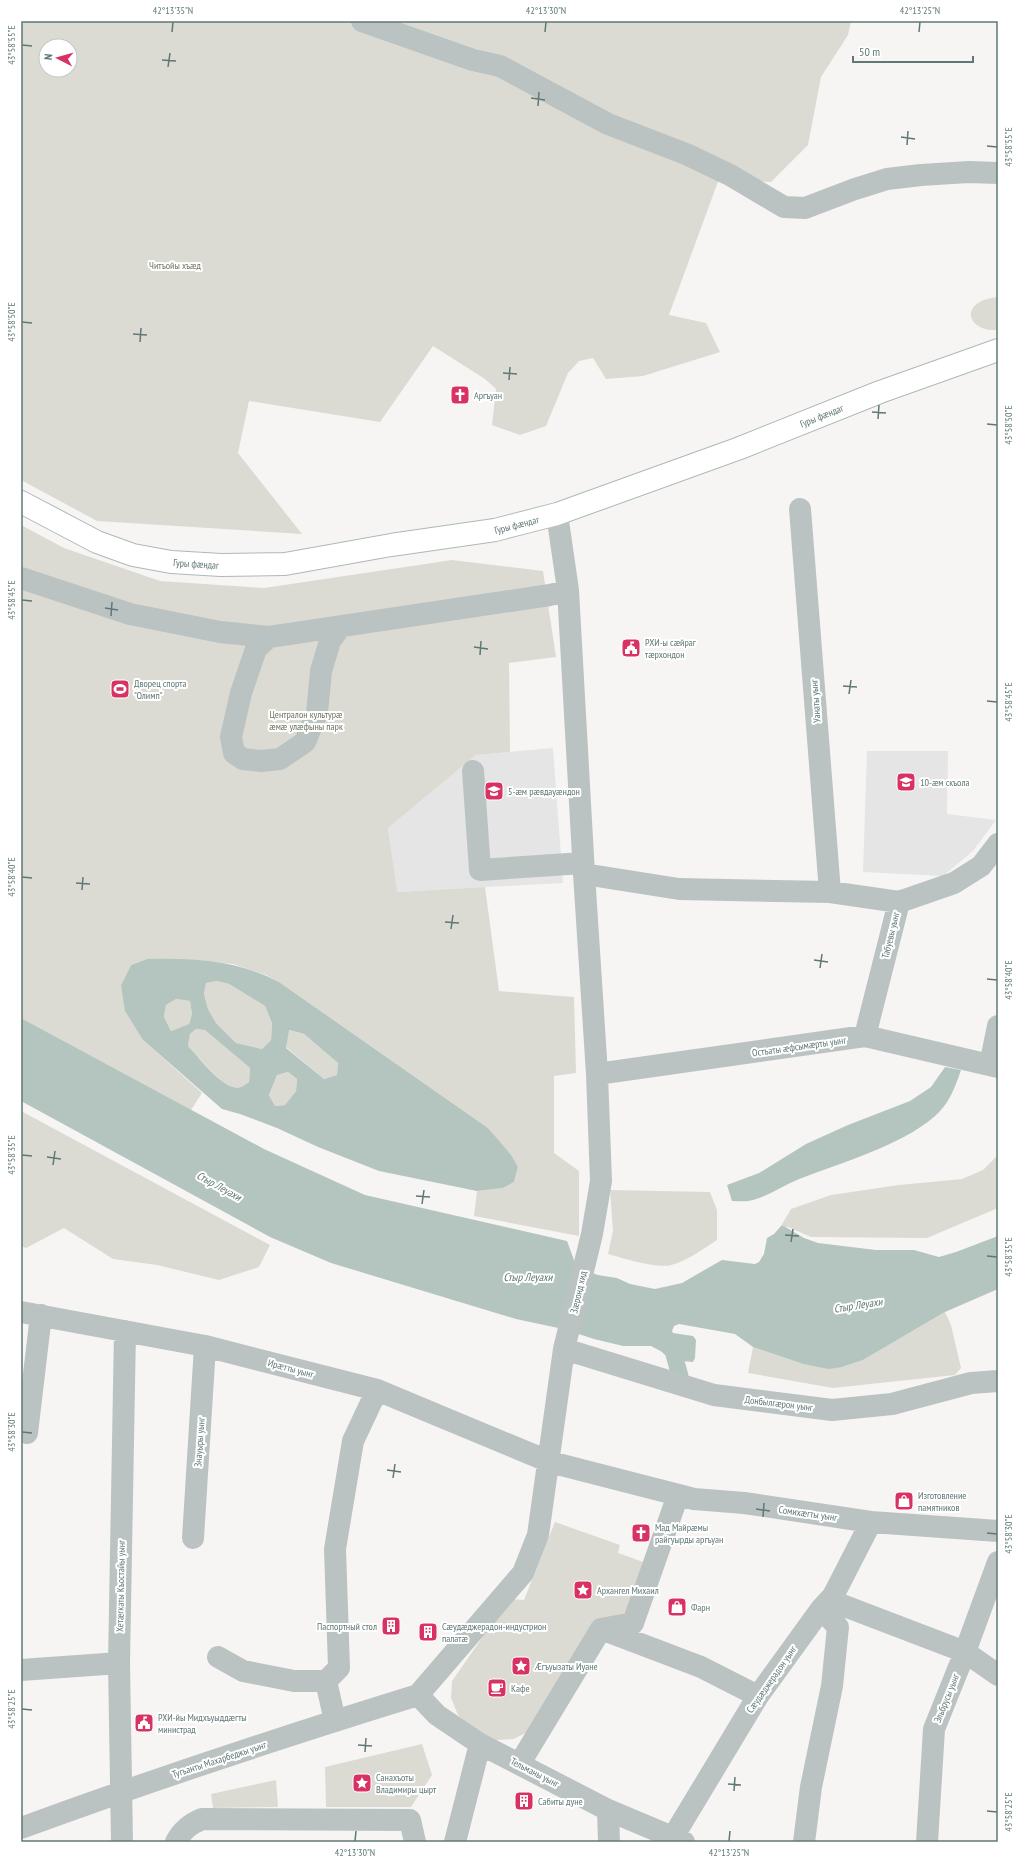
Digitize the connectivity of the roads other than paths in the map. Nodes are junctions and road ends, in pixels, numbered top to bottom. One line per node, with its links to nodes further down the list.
1 (362, 21): 2 (street)
2 (998, 173)
3 (998, 350): 6 (main road, Гуры фӕндаг)
4 (21, 502): 6 (main road, Гуры фӕндаг)
5 (800, 509): 14 (street, Уанаты уынг)
6 (557, 514): 8 (street, Зæронд хид)
7 (21, 578): 10 (street)
8 (568, 590): 9 (street); 13 (street, Зæронд хид)
9 (341, 626): 10 (street); 10 (street)
10 (269, 637)
11 (473, 771): 13 (street)
12 (998, 844): 15 (street, Табуевы уынг)
13 (583, 868): 14 (street); 19 (street, Зæронд хид)
14 (830, 892): 15 (street)
15 (898, 902): 17 (street, Табуевы уынг)
16 (998, 1026): 18 (street)
17 (865, 1036): 18 (street, Остъаты æфсымæрты уынг); 19 (street, Остъаты æфсымæрты уынг)
18 (994, 1066)
19 (597, 1074): 23 (street, Зæронд хид)
20 (31, 1314): 21 (street, Ирæтты уынг); 26 (street)
21 (125, 1331): 22 (street, Ирæтты уынг); 37 (street, Хетæгкаты Къостайы уынг)
22 (205, 1346): 25 (street, Ирæтты уынг); 31 (street, Знауыры уынг)
23 (564, 1349): 24 (street, Донбылгæрон уынг); 27 (street, Зæронд хид)
24 (998, 1381)
25 (377, 1390): 27 (street, Ирæтты уынг); 40 (street)
26 (27, 1433)
27 (550, 1462): 28 (street, Сомихæгты уынг); 41 (street, Зæронд хид)
28 (678, 1495): 29 (street, Сомихæгты уынг); 34 (street)
29 (871, 1522): 30 (street, Сомихæгты уынг); 33 (street, Сæудæджерадон уынг)
30 (998, 1531)
31 (193, 1538)
32 (998, 1562): 35 (street, Эльбрусы уынг)
33 (825, 1605): 35 (street); 42 (street, Сæудæджерадон уынг); 55 (street)
34 (601, 1629): 42 (street); 45 (street)
35 (965, 1652): 39 (street); 56 (street, Эльбрусы уынг)
36 (218, 1658): 40 (street)
37 (119, 1663): 38 (street); 46 (street, Хетæгкаты Къостайы уынг)
38 (21, 1670)
39 (998, 1675)
40 (326, 1681): 43 (street)
41 (418, 1695): 43 (street, Тугъанты Махарбеджы уынг); 44 (street, Тельманы уынг)
42 (758, 1696): 49 (street, Сæудæджерадон уынг)
43 (335, 1720): 46 (street, Тугъанты Махарбеджы уынг)
44 (480, 1744): 45 (street, Тельманы уынг); 53 (street)
45 (520, 1764): 47 (street, Тельманы уынг)
46 (121, 1792): 48 (street, Тугъанты Махарбеджы уынг); 50 (street, Хетæгкаты Къостайы уынг)
47 (608, 1810): 49 (street, Тельманы уынг); 54 (street)
48 (21, 1828)
49 (678, 1840)
50 (122, 1842)
51 (176, 1842): 52 (street)
52 (415, 1842)
53 (455, 1842)
54 (609, 1842)
55 (804, 1842)
56 (927, 1842)

